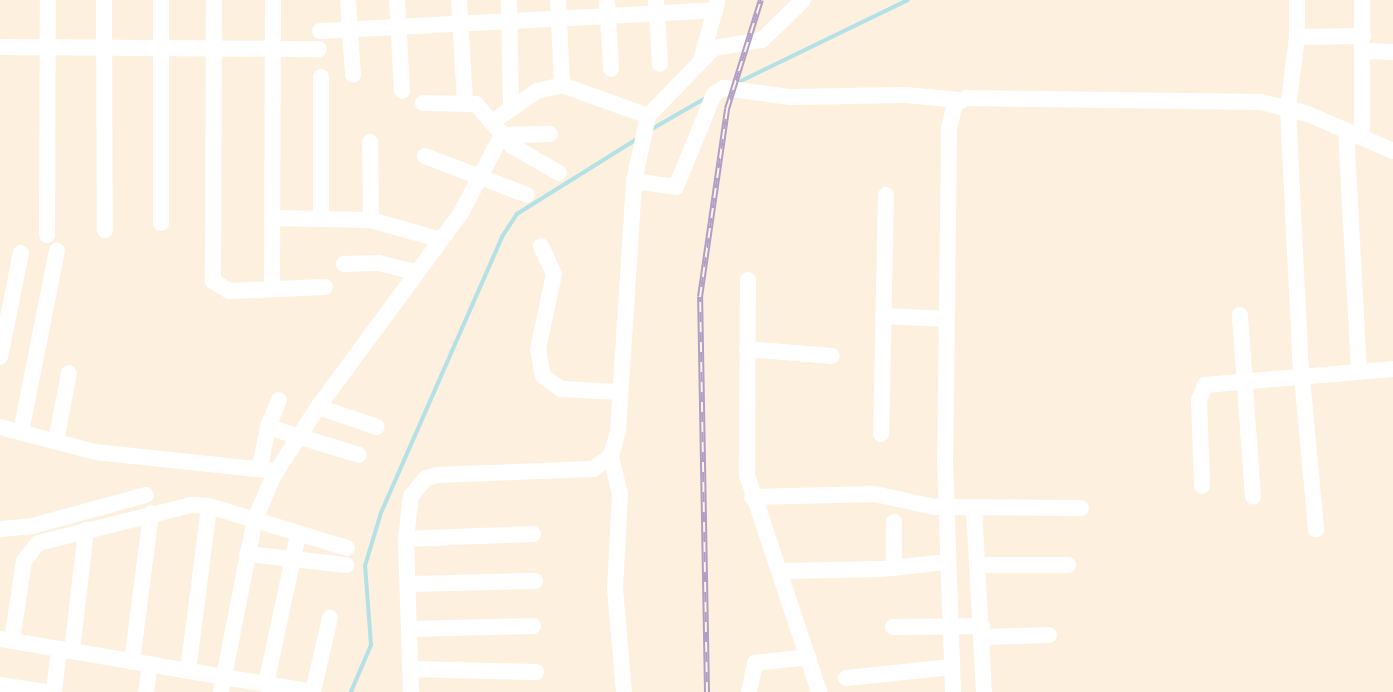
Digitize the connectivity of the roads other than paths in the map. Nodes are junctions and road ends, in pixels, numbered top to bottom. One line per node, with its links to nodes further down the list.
1 (48, 0): 26 (street)
2 (104, 0): 27 (street)
3 (161, 0): 28 (street)
4 (214, 0): 29 (street)
5 (273, 0): 30 (street)
6 (348, 0): 21 (street)
7 (397, 0): 20 (street)
8 (459, 0): 19 (street)
9 (509, 0): 18 (street)
10 (558, 0): 17 (street)
11 (803, 0): 33 (street)
12 (1297, 0): 23 (street)
13 (1362, 0): 24 (street)
14 (716, 5): 15 (street); 33 (street)
15 (657, 7): 16 (street); 34 (street)
16 (608, 8): 17 (street); 35 (street)
17 (559, 18): 18 (street); 38 (street)
18 (509, 21): 19 (street); 44 (street)
19 (460, 23): 20 (street); 40 (street)
20 (398, 27): 21 (street); 39 (street)
21 (350, 29): 22 (street); 36 (street)
22 (320, 31)
23 (1297, 37): 24 (street); 43 (street)
24 (1363, 44): 32 (street); 49 (street)
25 (0, 47): 26 (street)
26 (48, 47): 27 (street); 63 (street)
27 (104, 48): 28 (street); 62 (street)
28 (161, 48): 29 (street); 61 (street)
29 (214, 48): 30 (street); 72 (street)
30 (272, 48): 31 (street); 58 (street)
31 (319, 49)
32 (1393, 52)
33 (702, 57): 45 (street)
34 (660, 64)
35 (611, 69)
36 (353, 75)
37 (320, 77): 59 (street)
38 (562, 85): 44 (street); 45 (street)
39 (402, 91)
40 (465, 100): 42 (street); 46 (street)
41 (959, 100): 43 (street); 55 (street); 75 (street)
42 (423, 103)
43 (1288, 108): 47 (street); 82 (street)
44 (512, 109): 46 (street)
45 (646, 122): 55 (street)
46 (497, 128): 48 (street); 53 (street); 54 (street)
47 (1346, 130): 49 (street); 80 (street)
48 (550, 134)
49 (1362, 136): 51 (street)
50 (370, 142): 60 (street)
51 (1393, 151)
52 (425, 156): 54 (street)
53 (559, 173)
54 (480, 177): 56 (street); 64 (street)
55 (634, 181): 84 (street)
56 (527, 195)
57 (886, 195): 74 (street)
58 (272, 218): 59 (street); 72 (street)
59 (321, 218): 60 (street)
60 (371, 220): 64 (street)
61 (160, 223)
62 (105, 230)
63 (47, 235)
64 (441, 240): 69 (street)
65 (541, 246): 84 (street)
66 (57, 251): 90 (street)
67 (21, 253): 78 (street)
68 (344, 264): 69 (street)
69 (416, 272): 86 (street)
70 (748, 280): 76 (street)
71 (326, 287): 72 (street)
72 (272, 288)
73 (1240, 315): 83 (street)
74 (883, 317): 75 (street); 91 (street)
75 (946, 319): 103 (street)
76 (747, 349): 77 (street); 100 (street)
77 (832, 356)
78 (0, 357)
79 (1393, 369): 80 (street)
80 (1359, 371): 82 (street)
81 (69, 373): 93 (street)
82 (1302, 375): 83 (street); 110 (street)
83 (1245, 380): 98 (street); 101 (street)
84 (620, 392): 95 (street)
85 (279, 400): 88 (street)
86 (318, 407): 89 (street); 92 (street)
87 (0, 427): 90 (street)
88 (268, 427): 92 (street); 96 (street)
89 (377, 427)
90 (21, 432): 93 (street)
91 (881, 434)
92 (297, 439): 94 (street); 97 (street)
93 (56, 441): 96 (street)
94 (359, 455)
95 (611, 456): 114 (street); 151 (street)
96 (260, 467): 97 (street)
97 (277, 471): 107 (street)
98 (1202, 486)
99 (146, 495): 109 (street)
100 (752, 497): 103 (street); 123 (street)
101 (1253, 497)
102 (209, 506): 106 (street); 107 (street); 140 (street)
103 (946, 507): 104 (street); 118 (street)
104 (974, 508): 105 (street); 120 (street)
105 (1081, 508)
106 (151, 513): 111 (street); 136 (street)
107 (254, 519): 113 (street); 116 (street)
108 (894, 522): 122 (street)
109 (0, 529)
110 (1315, 529)
111 (86, 530): 133 (street); 134 (street)
112 (533, 534): 114 (street)
113 (298, 535): 115 (street); 117 (street)
114 (406, 538): 125 (street)
115 (347, 548)
116 (247, 554): 117 (street); 145 (street)
117 (293, 559): 119 (street); 143 (street)
118 (946, 562): 122 (street); 129 (street)
119 (346, 565)
120 (978, 565): 121 (street); 131 (street)
121 (1068, 565)
122 (894, 568): 123 (street)
123 (779, 571): 135 (street)
124 (535, 581): 125 (street)
125 (408, 584): 130 (street)
126 (330, 618): 149 (street)
127 (533, 626): 130 (street)
128 (893, 627): 129 (street)
129 (950, 627): 131 (street); 138 (street)
130 (410, 629): 139 (street)
131 (982, 632): 132 (street); 155 (street)
132 (1049, 635)
133 (6, 640): 134 (street)
134 (65, 650): 136 (street); 147 (street)
135 (809, 657): 152 (street); 153 (street)
136 (132, 662): 137 (street)
137 (150, 665): 140 (street); 148 (street)
138 (952, 667): 142 (street); 154 (street)
139 (410, 669): 141 (street); 150 (street)
140 (188, 671): 145 (street)
141 (536, 672)
142 (846, 678)
143 (266, 684): 145 (street); 149 (street)
144 (0, 685): 146 (street)
145 (223, 685)
146 (46, 692)
147 (54, 692)
148 (146, 692)
149 (312, 692)
150 (411, 692)
151 (624, 692)
152 (749, 692)
153 (819, 692)
154 (953, 692)
155 (984, 692)

